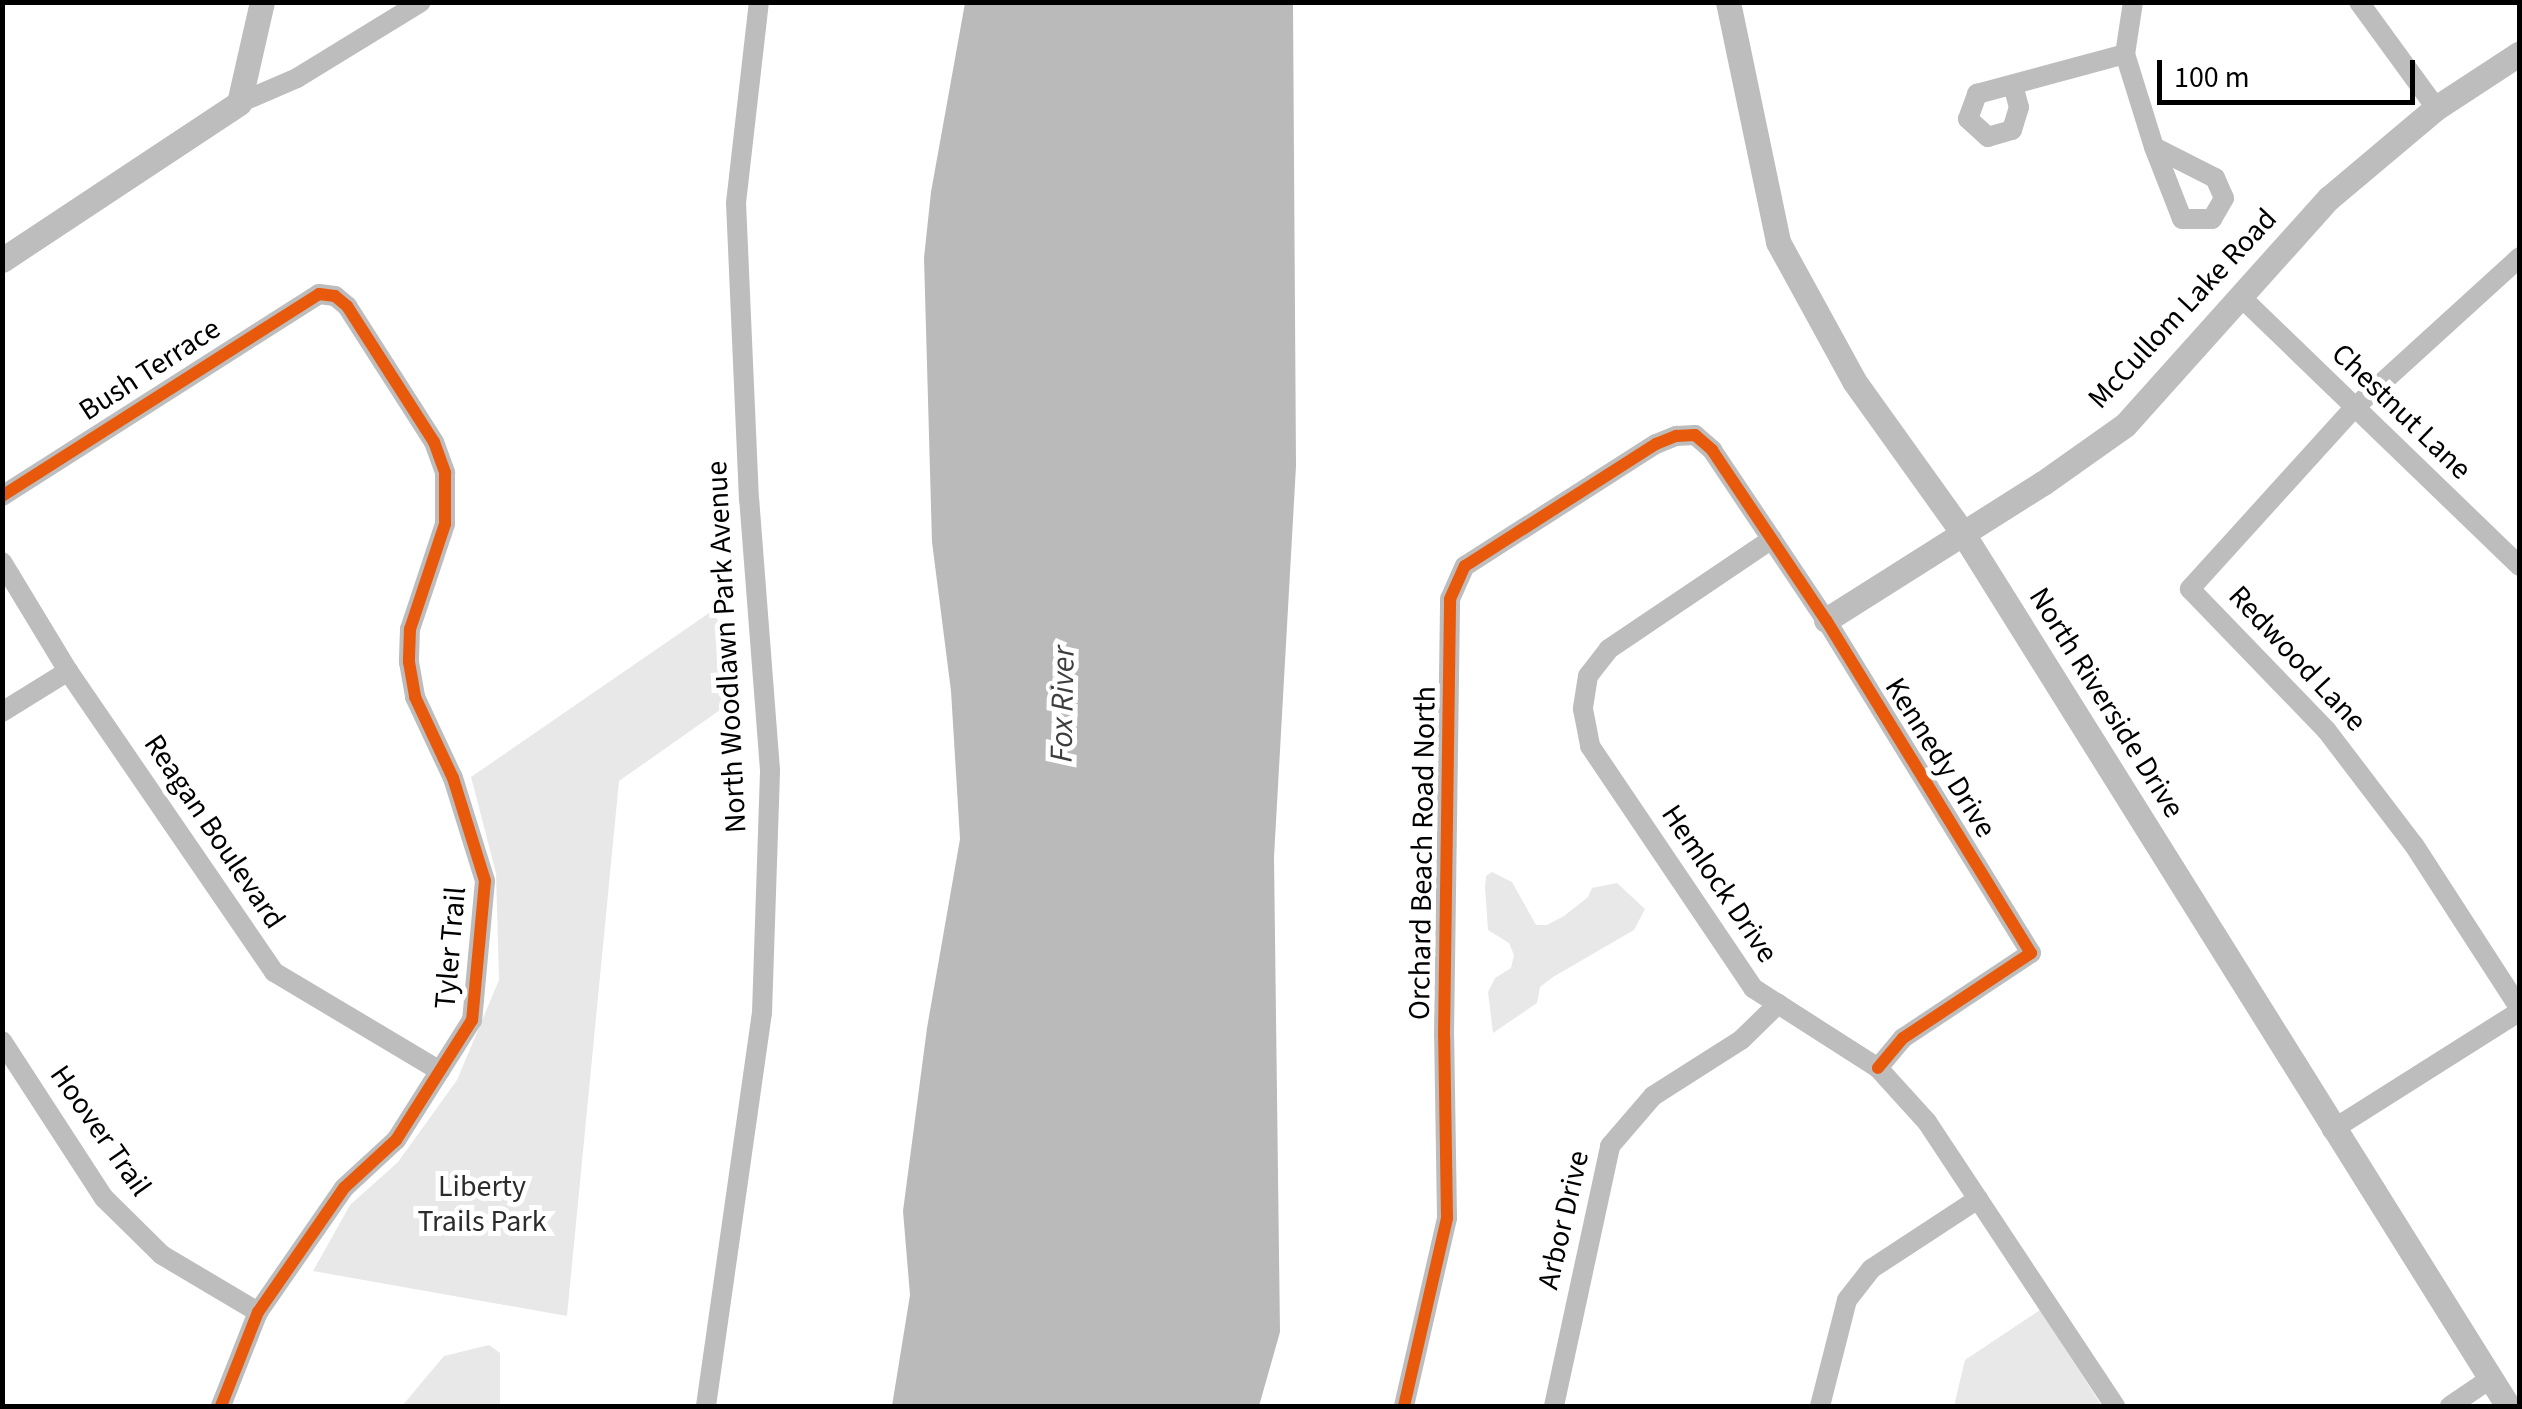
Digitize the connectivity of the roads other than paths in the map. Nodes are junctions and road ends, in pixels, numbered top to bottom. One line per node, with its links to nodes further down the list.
1 (262, 2): 10 (street)
2 (421, 2): 10 (street)
3 (759, 2): 37 (street, North Woodlawn Park Avenue)
4 (1728, 2): 20 (street, North Riverside Drive)
5 (2133, 2): 8 (street)
6 (2359, 2): 11 (street)
7 (2520, 52): 11 (street, McCullom Lake Road)
8 (2124, 54): 9 (street); 12 (street)
9 (2013, 85)
10 (240, 103): 14 (street)
11 (2436, 108): 16 (street, McCullom Lake Road)
12 (2154, 147)
13 (2520, 257): 17 (street, Redwood Lane)
14 (2, 260)
15 (328, 294): 19 (street, Bush Terrace); 31 (street, Tyler Trail)
16 (2242, 298): 17 (street, Chestnut Lane); 20 (street, McCullom Lake Road)
17 (2352, 409): 23 (street, Chestnut Lane); 28 (street, Redwood Lane)
18 (1695, 435): 21 (street, Kennedy Drive); 38 (street, Orchard Beach Road North)
19 (2, 496)
20 (1962, 532): 24 (street, McCullom Lake Road); 32 (street, North Riverside Drive)
21 (1772, 540): 24 (street, Kennedy Drive); 27 (street, Hemlock Drive)
22 (2, 562): 25 (street, Reagan Boulevard)
23 (2520, 566)
24 (1826, 620): 30 (street, Kennedy Drive)
25 (68, 671): 26 (street); 31 (street, Reagan Boulevard)
26 (2, 712)
27 (1778, 1004): 30 (street, Hemlock Drive); 39 (street, Arbor Drive)
28 (2520, 1010): 32 (street)
29 (2, 1041): 34 (street, Hoover Trail)
30 (1878, 1068): 33 (street, Hemlock Drive)
31 (440, 1070): 34 (street, Tyler Trail)
32 (2332, 1130): 35 (street, North Riverside Drive)
33 (1978, 1199): 40 (street); 41 (street, Hemlock Drive)
34 (258, 1312): 36 (street, Tyler Trail)
35 (2490, 1379): 42 (street); 43 (street, North Riverside Drive)
36 (221, 1406)
37 (706, 1406)
38 (1404, 1406)
39 (1554, 1406)
40 (1820, 1406)
41 (2116, 1406)
42 (2450, 1406)
43 (2508, 1406)

